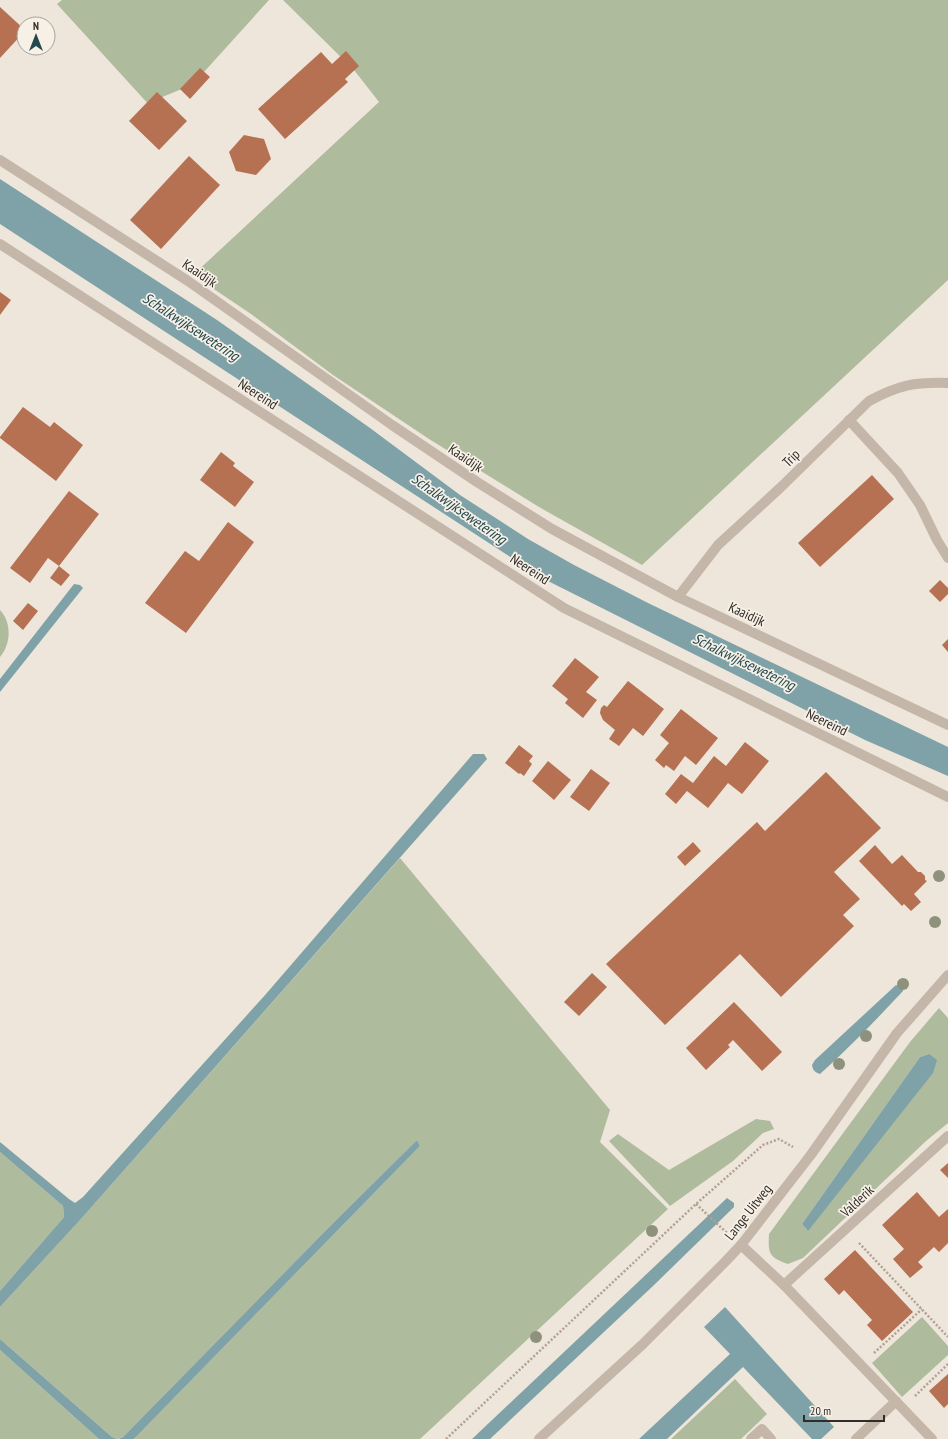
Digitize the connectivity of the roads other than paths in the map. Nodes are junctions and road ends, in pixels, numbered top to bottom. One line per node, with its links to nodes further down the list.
1 (0, 160): 6 (street, Kaaidijk)
2 (0, 244): 8 (street, Neereind)
3 (948, 383): 4 (street, Trip)
4 (849, 420): 5 (street); 6 (street, Trip)
5 (948, 558)
6 (678, 597): 7 (street, Kaaidijk)
7 (948, 725)
8 (948, 797)
9 (948, 975): 11 (street, Lange Uitweg)
10 (948, 1136): 12 (street, Valderik)
11 (741, 1245): 12 (street); 14 (street, Lange Uitweg)
12 (784, 1286): 13 (street)
13 (900, 1404): 17 (street); 18 (street)
14 (539, 1439)
15 (751, 1439): 16 (street)
16 (771, 1439)
17 (856, 1439)
18 (932, 1439)

